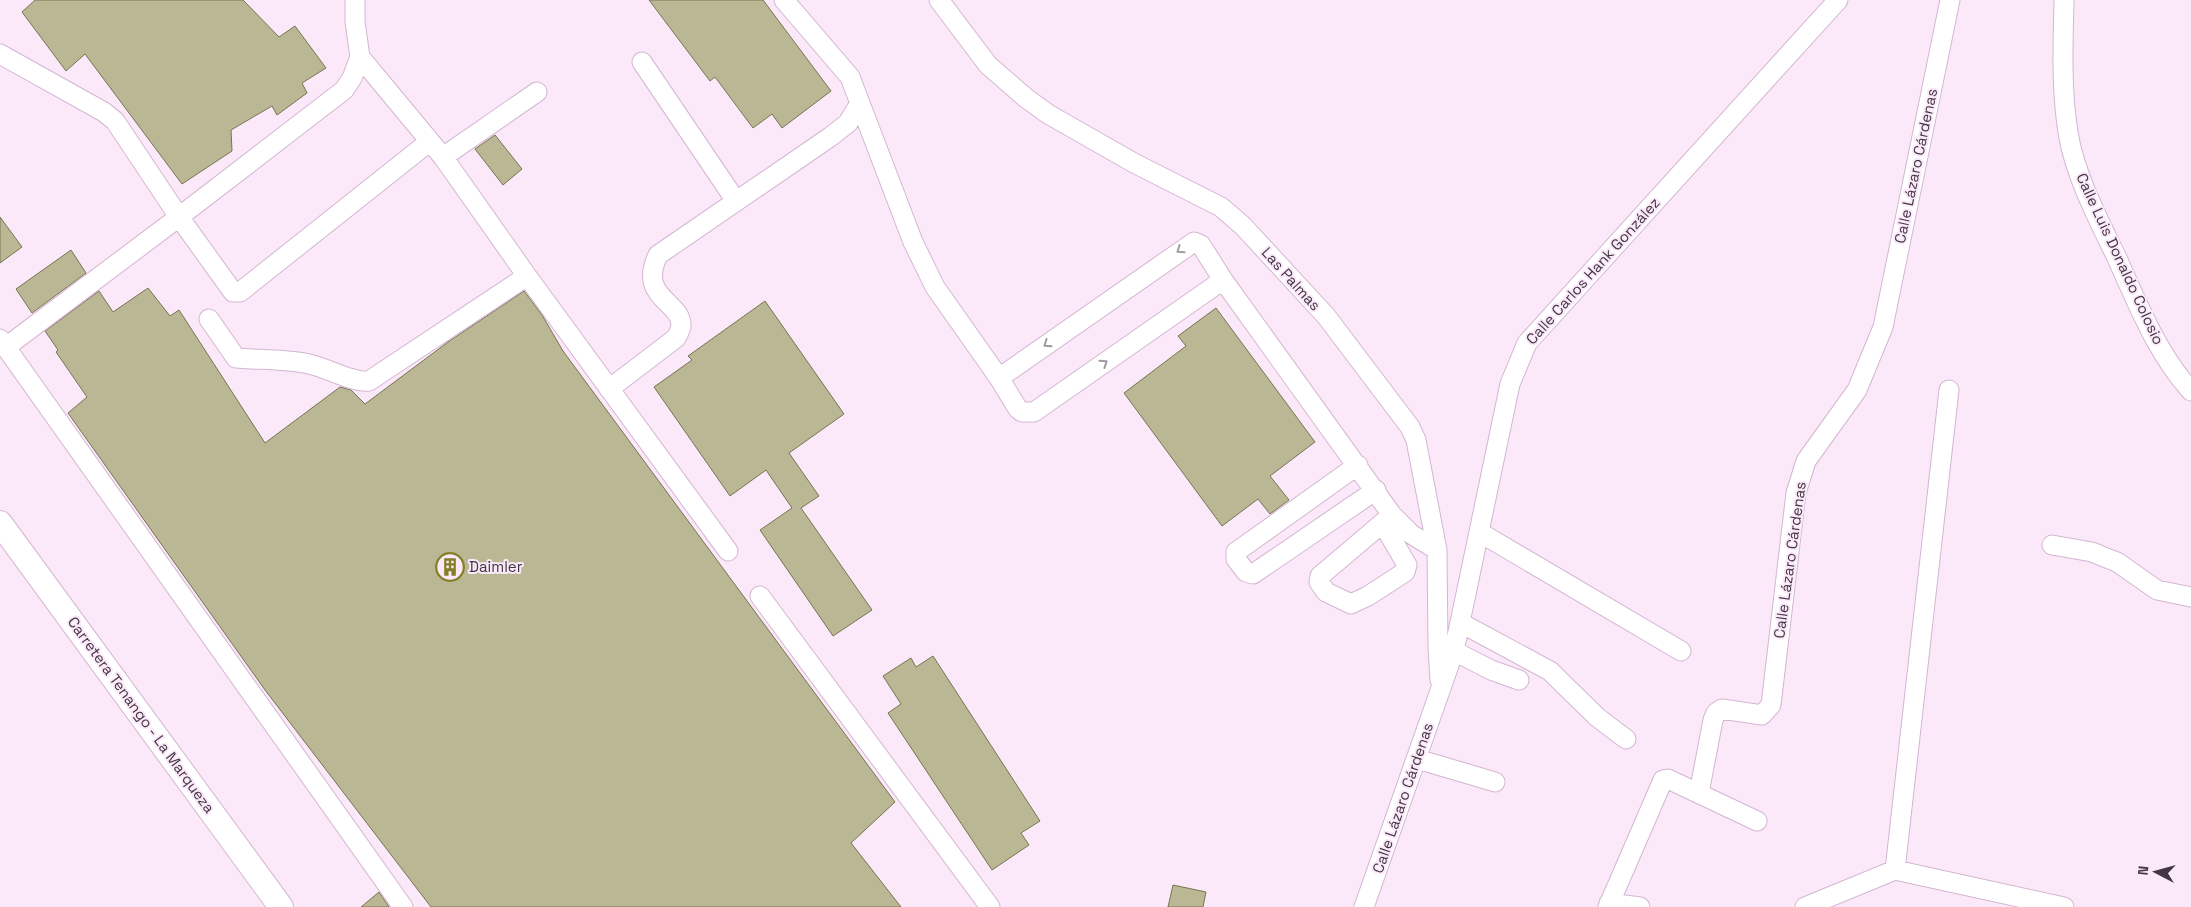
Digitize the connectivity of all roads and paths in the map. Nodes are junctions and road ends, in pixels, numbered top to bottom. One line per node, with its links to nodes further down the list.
1 (341, 0): 8 (street)
2 (355, 0): 8 (street)
3 (784, 0): 13 (street)
4 (939, 0): 32 (street, Las Palmas)
5 (1838, 0): 30 (street, Calle Carlos Hank González)
6 (1950, 0): 44 (street, Calle Lázaro Cárdenas)
7 (2064, 0): 25 (street, Calle Luis Donaldo Colosio)
8 (355, 22): 10 (street)
9 (0, 54): 17 (street)
10 (360, 57): 14 (street); 17 (street)
11 (642, 62): 16 (street)
12 (537, 92): 15 (street)
13 (860, 103): 16 (street); 22 (street)
14 (429, 142): 15 (street); 17 (street)
15 (443, 157): 18 (street)
16 (736, 201): 23 (street)
17 (179, 217): 21 (street)
18 (526, 276): 20 (street); 23 (street)
19 (1223, 280): 22 (street, one-way to 19); 22 (street, one-way to 22); 26 (street)
20 (209, 319)
21 (3, 343): 49 (street)
22 (999, 378)
23 (609, 389): 33 (street)
24 (1949, 390): 46 (street)
25 (2191, 391)
26 (1358, 465): 27 (street); 27 (street)
27 (1376, 490): 28 (street)
28 (1387, 520): 28 (street); 32 (street)
29 (0, 523): 48 (main road, Carretera Tenango - La Marqueza)
30 (1479, 532): 36 (street, Calle Carlos Hank González); 38 (street)
31 (2052, 545): 35 (street)
32 (1437, 550): 40 (street, Las Palmas)
33 (728, 551)
34 (760, 596): 50 (street)
35 (2191, 597)
36 (1461, 623): 37 (street, Calle Carlos Hank González); 41 (street)
37 (1454, 651): 39 (street); 40 (street, Calle Carlos Hank González)
38 (1681, 651)
39 (1519, 680)
40 (1441, 689): 42 (street, Calle Lázaro Cárdenas)
41 (1626, 739)
42 (1417, 759): 43 (street); 51 (street, Calle Lázaro Cárdenas)
43 (1495, 782)
44 (1699, 793): 45 (street); 47 (street)
45 (1757, 821)
46 (1895, 870): 53 (street); 54 (street)
47 (1609, 905): 52 (street)
48 (281, 907)
49 (403, 907)
50 (990, 907)
51 (1364, 907)
52 (1640, 907)
53 (1805, 907)
54 (2064, 907)

